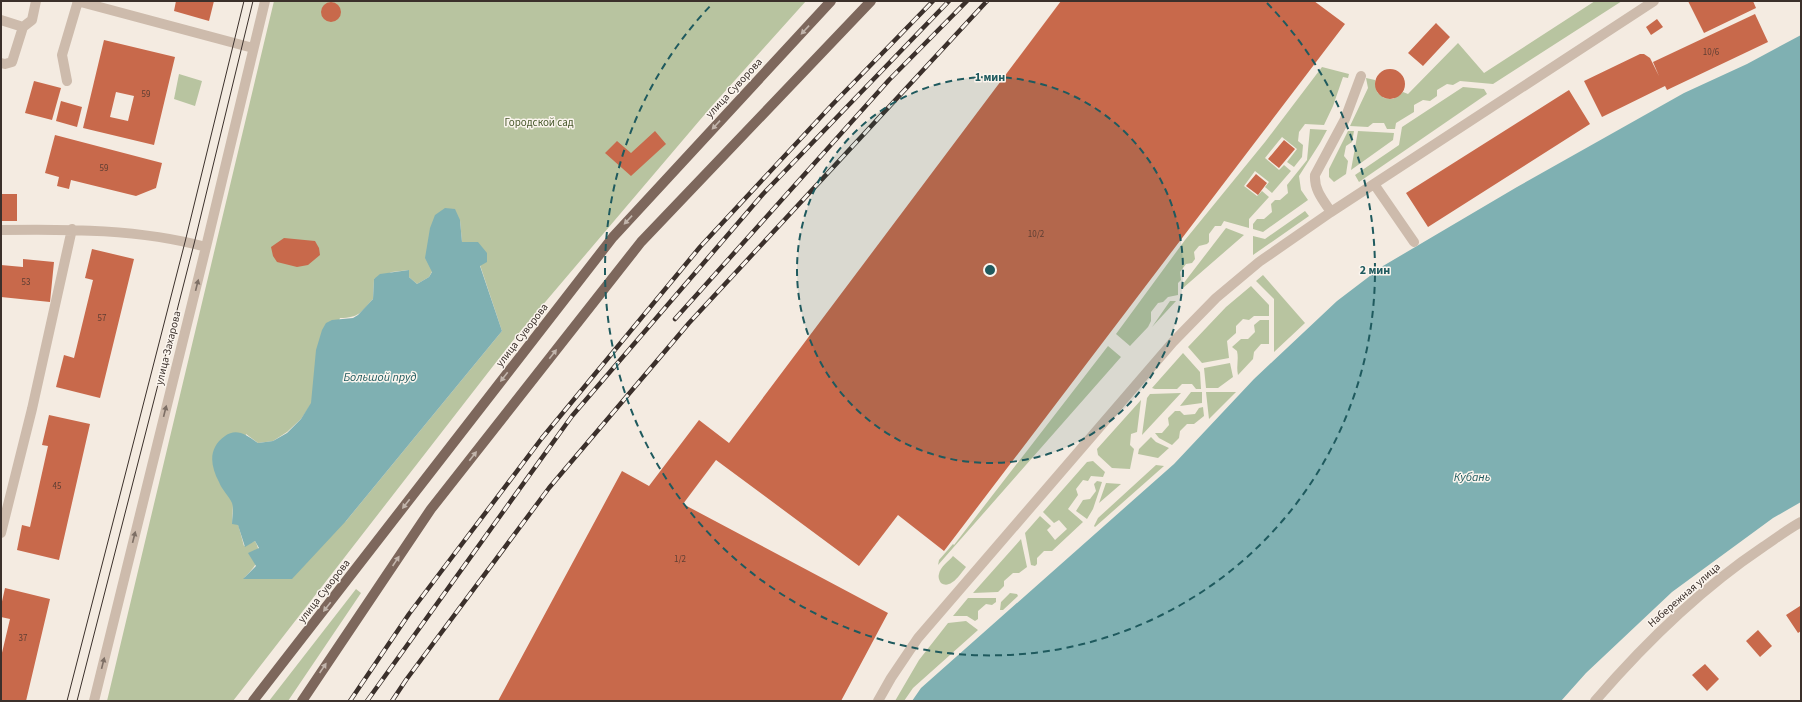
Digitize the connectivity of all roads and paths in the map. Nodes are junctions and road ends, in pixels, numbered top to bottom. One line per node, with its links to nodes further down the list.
1 (36, 1): 8 (street)
2 (77, 1): 9 (street); 12 (street)
3 (265, 1): 9 (street, улица Захарова)
4 (831, 1): 22 (main road, улица Суворова, one-way to 22)
5 (871, 1): 23 (main road, one-way to 5)
6 (1654, 1): 13 (street)
7 (1, 20): 8 (street)
8 (23, 26): 10 (street)
9 (253, 48): 18 (street, улица Захарова)
10 (1, 63)
11 (1361, 76): 14 (street)
12 (67, 81)
13 (1374, 184): 14 (street); 17 (street)
14 (1331, 212): 24 (street)
15 (72, 229): 16 (street); 18 (street); 20 (street)
16 (1, 230)
17 (1414, 242)
18 (206, 247): 21 (street, улица Захарова, one-way to 18)
19 (1801, 522): 25 (street, Набережная улица)
20 (1, 533)
21 (94, 701)
22 (253, 701)
23 (302, 701)
24 (878, 701)
25 (1595, 701)

